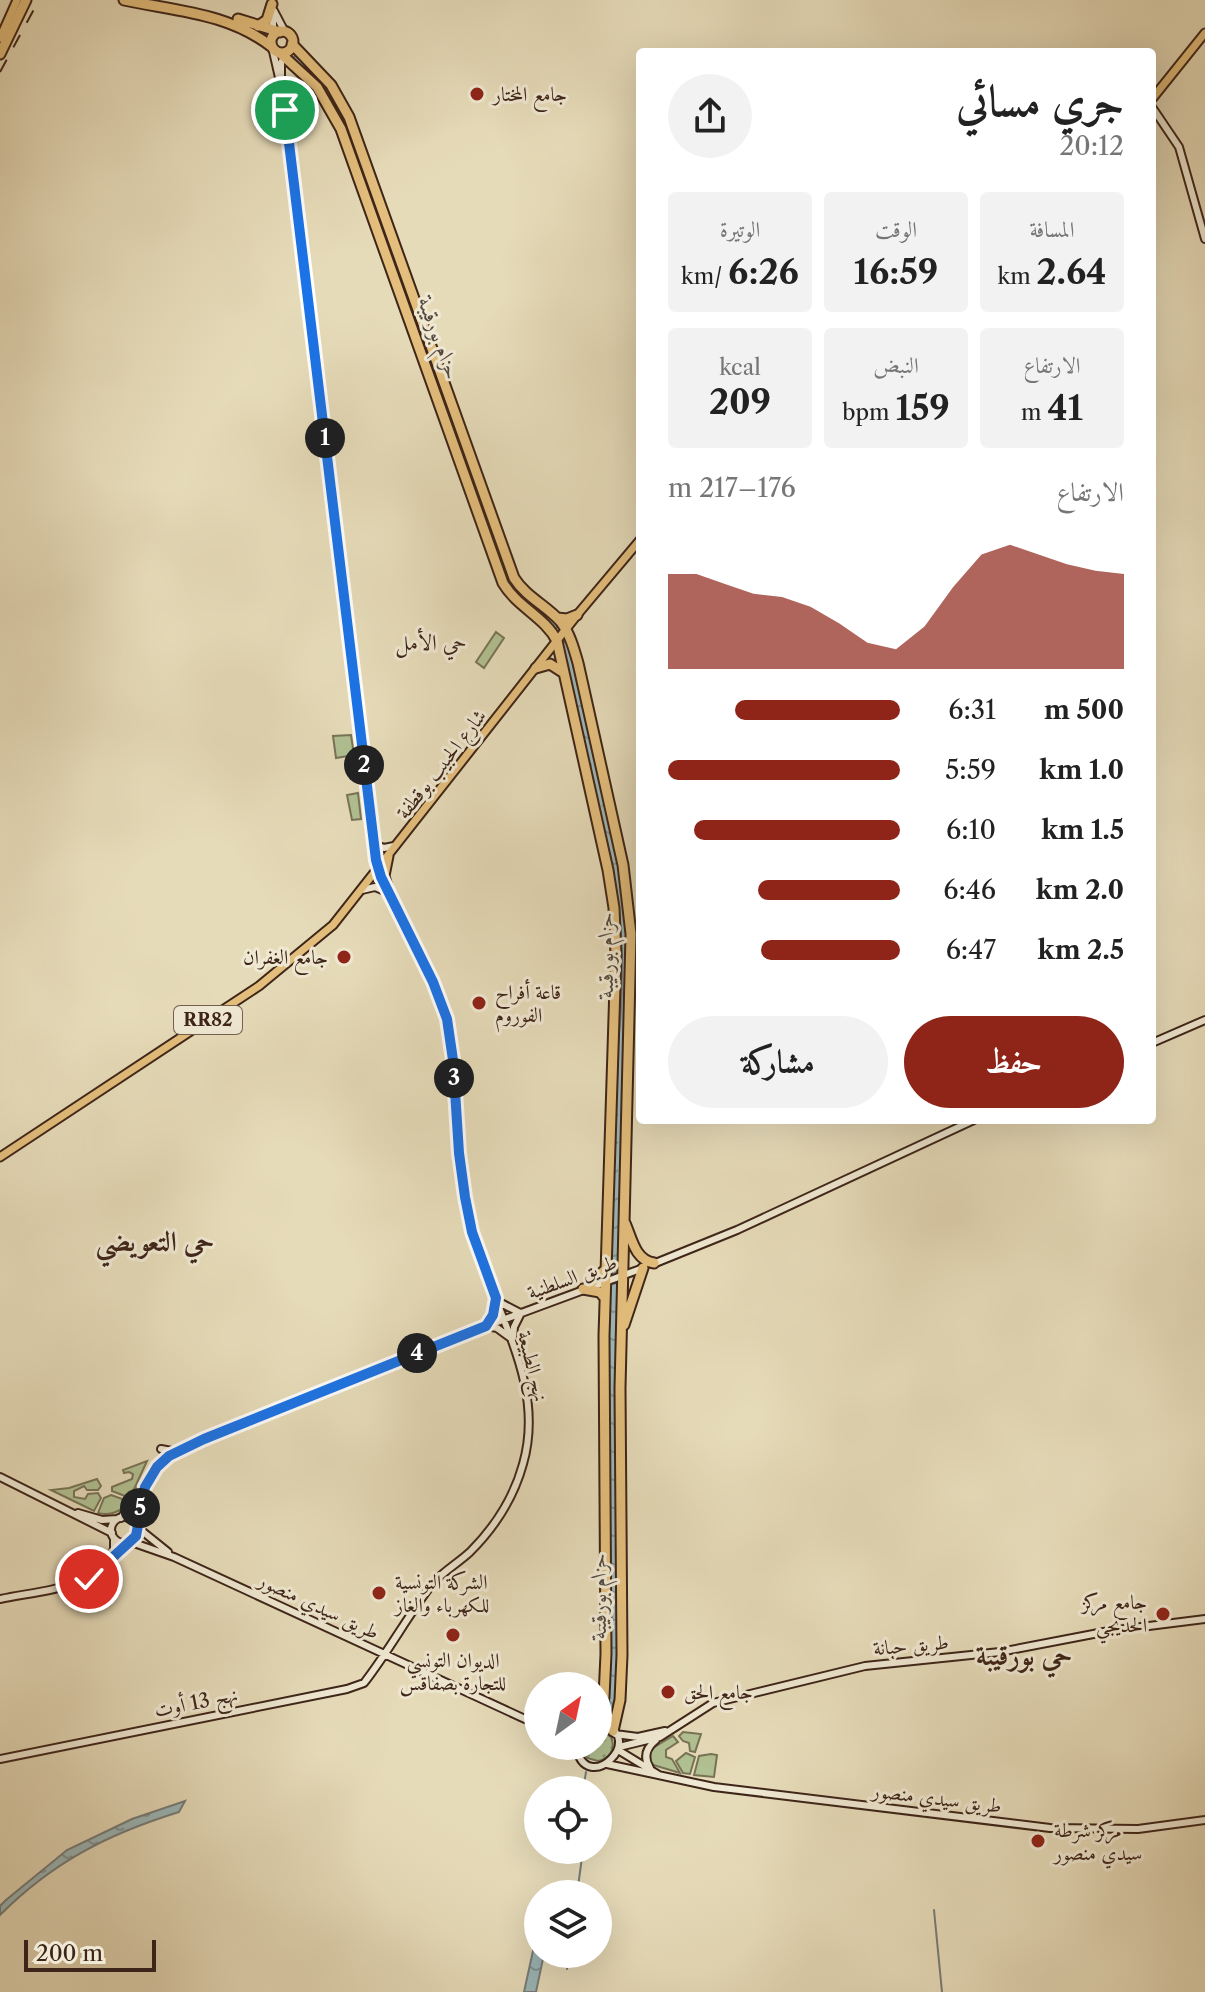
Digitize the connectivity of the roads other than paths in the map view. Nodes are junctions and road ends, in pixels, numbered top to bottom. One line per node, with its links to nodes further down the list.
1 (17, 0): 8 (main road)
2 (26, 0): 10 (highway)
3 (124, 0): 9 (highway)
4 (155, 0): 6 (highway)
5 (272, 5): 6 (highway); 9 (main road); 9 (main road)
6 (258, 26): 9 (highway)
7 (1205, 33): 14 (main road)
8 (0, 38)
9 (281, 42): 11 (highway); 12 (main road); 13 (main road); 21 (highway)
10 (0, 54)
11 (296, 65): 12 (highway); 23 (highway)
12 (281, 69): 13 (main road)
13 (281, 83): 26 (main road, نهج الطبيعة)
14 (1156, 94)
15 (1156, 112): 17 (main road)
16 (1156, 123): 17 (main road)
17 (1168, 128): 18 (main road)
18 (1205, 239)
19 (636, 545): 20 (main road, RR82)
20 (577, 615): 21 (highway); 22 (main road, RR82)
21 (557, 618): 22 (highway)
22 (566, 630): 23 (main road, RR82); 36 (highway)
23 (557, 641): 24 (main road, شارع الحبيب بوقطفة / RR82); 25 (highway)
24 (536, 668): 25 (highway); 27 (main road, شارع الحبيب بوقطفة / RR82)
25 (564, 673): 39 (highway)
26 (373, 844): 27 (main road); 29 (main road, نهج الطبيعة)
27 (397, 844): 28 (main road, شارع الحبيب بوقطفة / RR82)
28 (390, 853): 29 (main road, شارع الحبيب بوقطفة / RR82); 31 (main road)
29 (378, 869): 30 (main road, شارع الحبيب بوقطفة / RR82); 31 (main road, نهج الطبيعة)
30 (362, 890): 31 (main road); 35 (main road, شارع الحبيب بوقطفة / RR82)
31 (390, 893): 44 (main road, نهج الطبيعة)
32 (1205, 1020): 33 (main road)
33 (1156, 1041)
34 (965, 1124): 37 (main road, طريق السلطنية)
35 (0, 1157)
36 (624, 1220): 37 (highway); 40 (highway)
37 (654, 1263): 38 (main road, طريق السلطنية)
38 (643, 1268): 40 (main road, طريق السلطنية); 48 (highway)
39 (606, 1269): 41 (highway); 42 (highway)
40 (622, 1275): 41 (main road, طريق السلطنية); 48 (highway)
41 (605, 1281): 42 (main road, طريق السلطنية); 43 (highway)
42 (586, 1288): 43 (highway); 45 (main road, طريق السلطنية)
43 (605, 1298): 64 (highway)
44 (496, 1299): 45 (main road); 46 (main road, نهج الطبيعة); 47 (main road)
45 (521, 1313): 46 (main road, طريق السلطنية); 49 (main road)
46 (504, 1319): 47 (main road, طريق السلطنية); 49 (main road, نهج الطبيعة)
47 (486, 1326): 49 (main road); 51 (main road, طريق السلطنية)
48 (621, 1332): 67 (highway)
49 (513, 1340): 63 (main road, نهج الطبيعة)
50 (161, 1449): 51 (main road)
51 (177, 1452): 53 (main road, طريق السلطنية)
52 (0, 1477): 54 (main road)
53 (145, 1487): 55 (main road, طريق السلطنية); 56 (main road, طريق السلطنية)
54 (74, 1512): 55 (main road); 57 (main road)
55 (119, 1518): 56 (main road); 57 (main road)
56 (137, 1526): 58 (main road); 59 (main road, طريق سيدي منصور)
57 (113, 1536): 58 (main road); 60 (main road)
58 (129, 1542): 59 (main road, طريق سيدي منصور); 60 (main road)
59 (174, 1557): 63 (main road, طريق سيدي منصور)
60 (106, 1564): 61 (main road)
61 (0, 1599)
62 (1205, 1619): 66 (main road, طريق حبانة)
63 (385, 1655): 65 (main road, طريق سيدي منصور); 70 (main road, نهج 13 أوت)
64 (605, 1672)
65 (524, 1719)
66 (675, 1727): 67 (main road, طريق حبانة); 68 (main road, طريق حبانة)
67 (614, 1732): 69 (main road)
68 (660, 1737): 69 (main road, طريق حبانة); 73 (main road)
69 (618, 1749): 72 (main road); 73 (main road, طريق سيدي منصور)
70 (0, 1759)
71 (583, 1760): 72 (main road, طريق سيدي منصور)
72 (607, 1764): 74 (main road, طريق سيدي منصور)
73 (652, 1771): 74 (main road, طريق سيدي منصور)
74 (666, 1779): 75 (main road, طريق سيدي منصور)
75 (1205, 1820)

